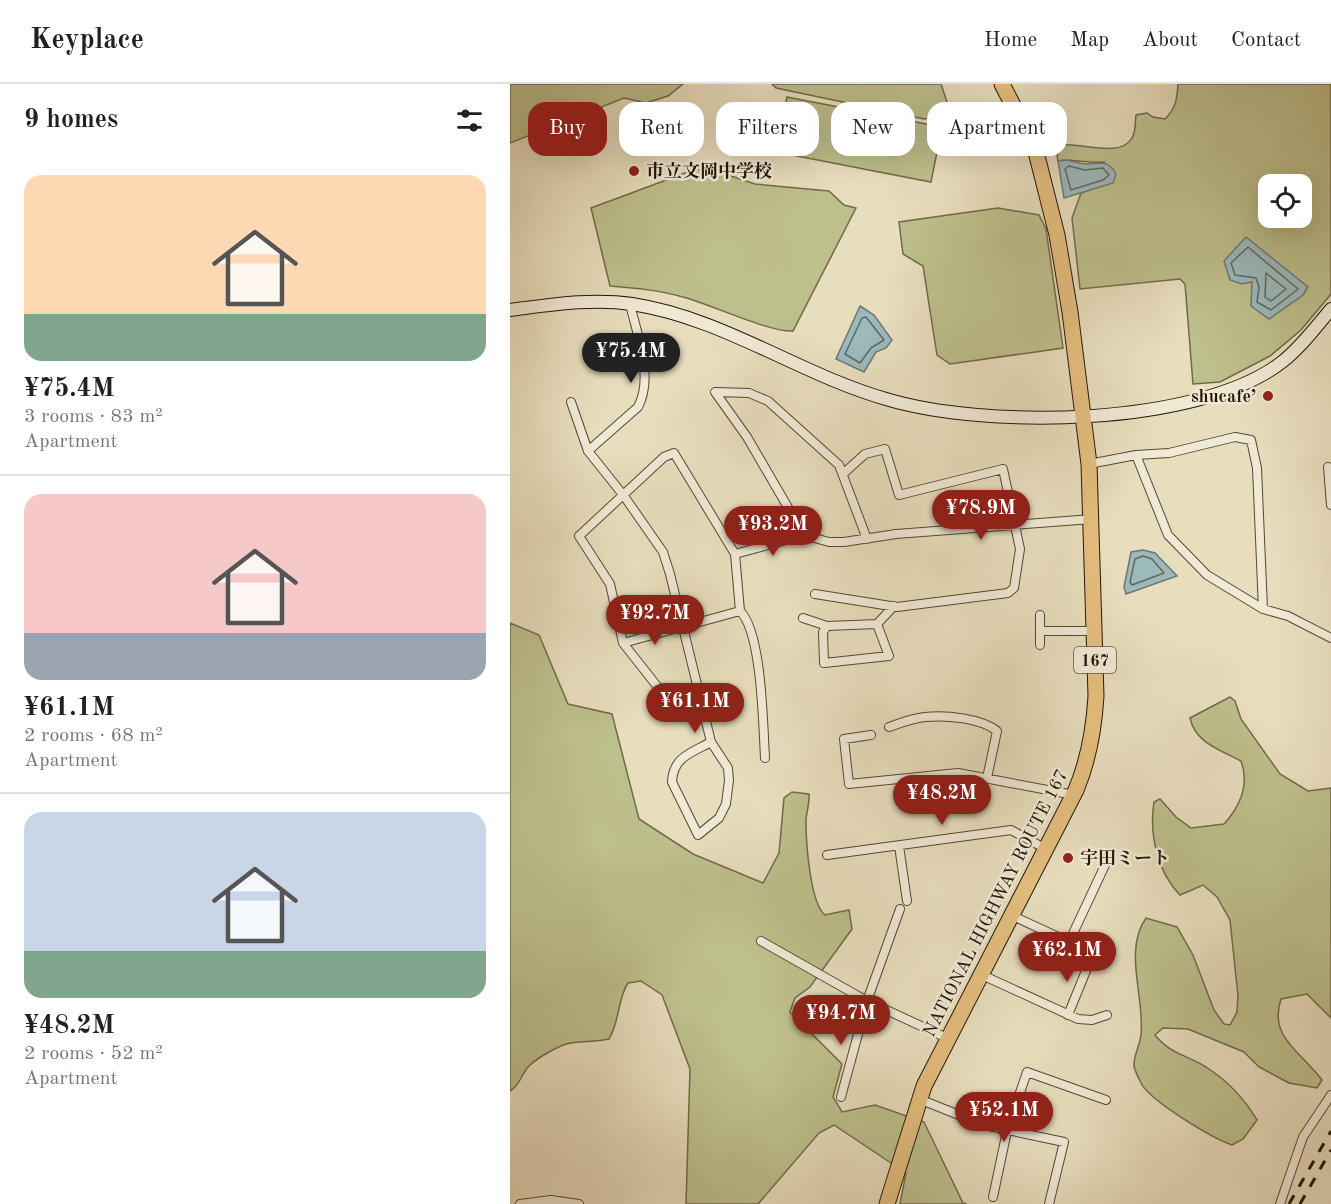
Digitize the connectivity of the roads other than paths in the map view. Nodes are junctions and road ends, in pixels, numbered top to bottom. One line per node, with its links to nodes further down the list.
1 (1002, 84): 6 (highway, NATIONAL HIGHWAY ROUTE 167 / 167)
2 (630, 304): 4 (street); 6 (street); 7 (street)
3 (1331, 309): 6 (street)
4 (510, 310)
5 (571, 402): 7 (street)
6 (1084, 415): 9 (highway, NATIONAL HIGHWAY ROUTE 167 / 167)
7 (588, 451): 12 (street)
8 (1136, 455): 9 (street); 21 (street); 21 (street)
9 (1089, 464): 14 (highway, NATIONAL HIGHWAY ROUTE 167 / 167)
10 (1328, 467): 13 (street)
11 (844, 473): 15 (street); 16 (street); 17 (street)
12 (624, 496): 18 (street); 26 (street); 31 (street)
13 (1331, 505)
14 (1092, 519): 15 (street); 29 (highway, NATIONAL HIGHWAY ROUTE 167 / 167)
15 (1014, 525): 17 (street); 20 (street)
16 (804, 535): 17 (street); 18 (street)
17 (867, 539)
18 (735, 554): 22 (street)
19 (815, 594): 20 (street)
20 (894, 606): 25 (street)
21 (1263, 609): 30 (street)
22 (740, 611): 26 (street); 37 (street)
23 (1040, 615): 28 (street)
24 (803, 618): 27 (street)
25 (878, 624): 27 (street); 27 (street)
26 (681, 626): 31 (street); 33 (street)
27 (827, 626)
28 (1040, 631): 29 (street); 32 (street)
29 (1094, 631): 39 (highway, NATIONAL HIGHWAY ROUTE 167 / 167)
30 (1331, 638)
31 (623, 643): 33 (street)
32 (1040, 645)
33 (702, 708): 36 (street)
34 (889, 727): 38 (street)
35 (872, 735): 38 (street)
36 (711, 742): 36 (street)
37 (765, 758)
38 (987, 778): 39 (street)
39 (1074, 795): 41 (highway, NATIONAL HIGHWAY ROUTE 167 / 167)
40 (899, 846): 41 (street); 42 (street); 44 (street)
41 (1046, 849): 46 (highway, NATIONAL HIGHWAY ROUTE 167 / 167)
42 (827, 855)
43 (1106, 863): 46 (street)
44 (907, 901)
45 (900, 909): 50 (street)
46 (1013, 916): 49 (highway, NATIONAL HIGHWAY ROUTE 167 / 167)
47 (761, 941): 50 (street)
48 (1090, 961): 51 (street)
49 (982, 975): 51 (street); 53 (highway, NATIONAL HIGHWAY ROUTE 167 / 167)
50 (867, 1001): 53 (street); 55 (street)
51 (1068, 1015): 52 (street)
52 (1107, 1015)
53 (949, 1039): 56 (highway, NATIONAL HIGHWAY ROUTE 167 / 167)
54 (1331, 1095): 64 (street)
55 (841, 1097)
56 (919, 1099): 58 (street); 62 (highway, NATIONAL HIGHWAY ROUTE 167 / 167)
57 (1106, 1100): 58 (street)
58 (1007, 1131): 59 (street); 63 (street)
59 (993, 1197)
60 (520, 1204): 61 (street)
61 (579, 1204)
62 (887, 1204)
63 (1049, 1204)
64 (1280, 1204)

